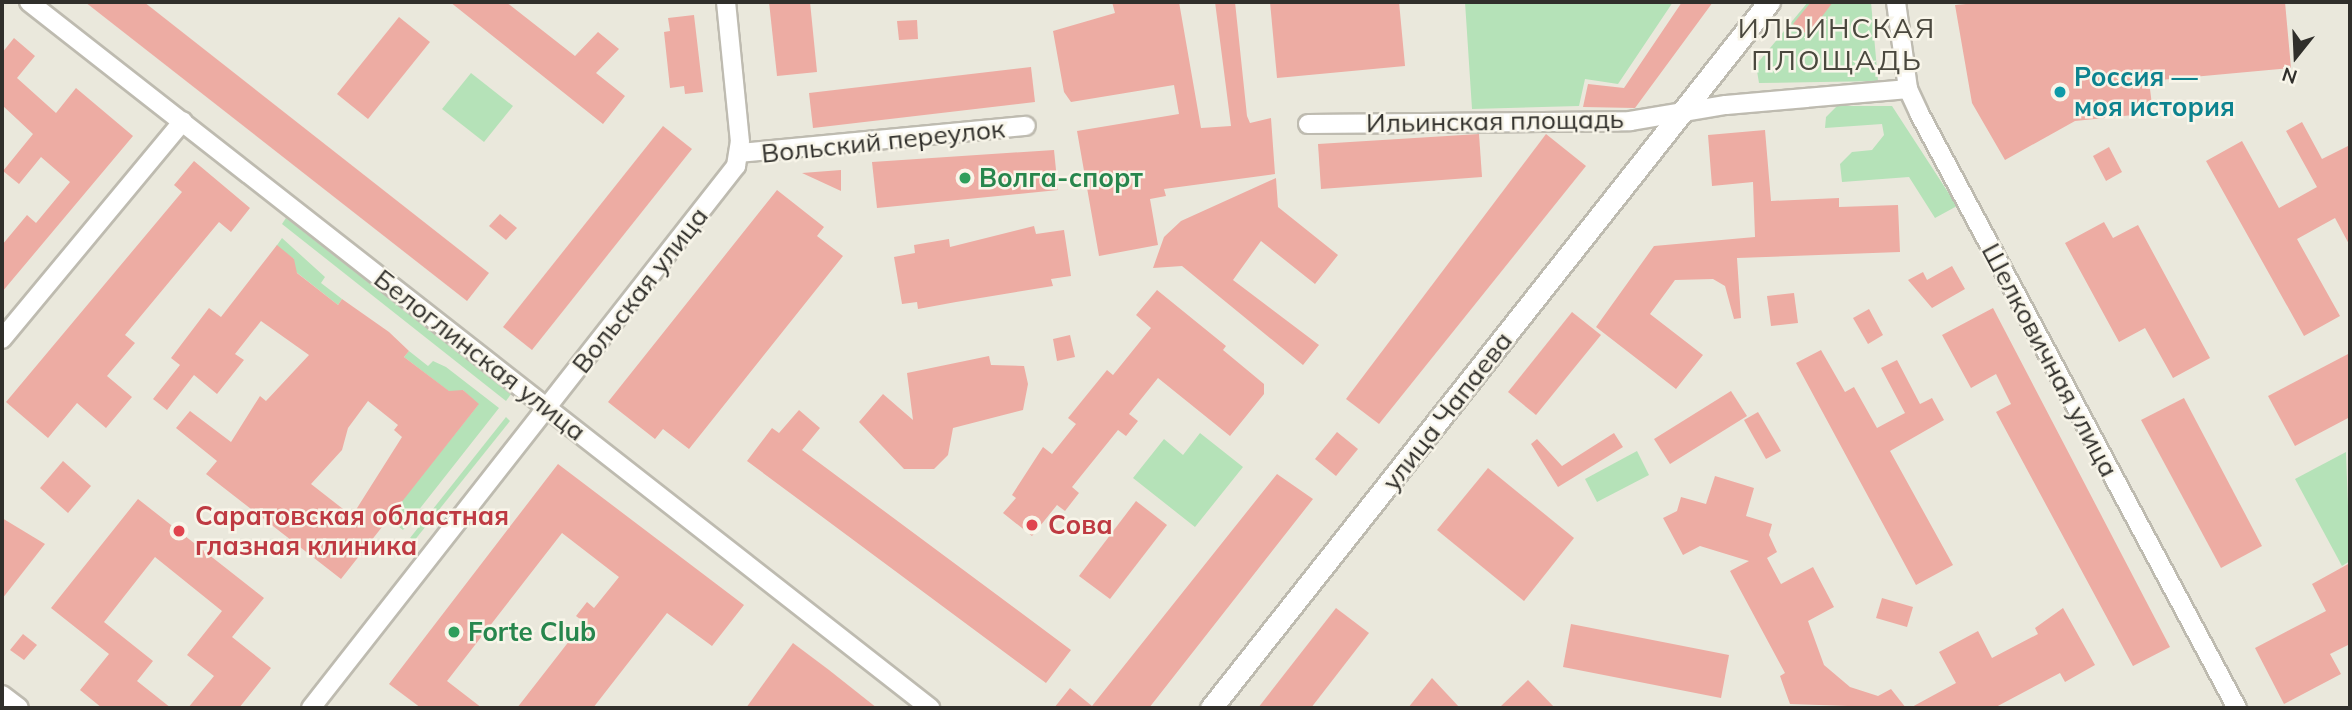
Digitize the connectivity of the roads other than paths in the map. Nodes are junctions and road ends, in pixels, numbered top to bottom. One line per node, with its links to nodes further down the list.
1 (29, 2): 7 (street, Белоглинская улица)
2 (726, 2): 10 (street)
3 (1769, 2): 6 (street)
4 (1896, 2): 5 (street, Шелковичная улица)
5 (1908, 89): 6 (street, Ильинская площадь); 18 (street, Шелковичная улица)
6 (1682, 112): 8 (street, Ильинская площадь); 17 (street, улица Чапаева)
7 (183, 121): 11 (street); 12 (street, Белоглинская улица)
8 (1308, 124)
9 (1026, 126): 10 (street, Вольский переулок)
10 (740, 153): 12 (street, Вольская улица)
11 (2, 339)
12 (548, 409): 15 (street, Вольская улица); 16 (street, Белоглинская улица)
13 (2, 695): 14 (street)
14 (19, 708)
15 (311, 708)
16 (930, 708)
17 (1211, 708)
18 (2237, 708)

